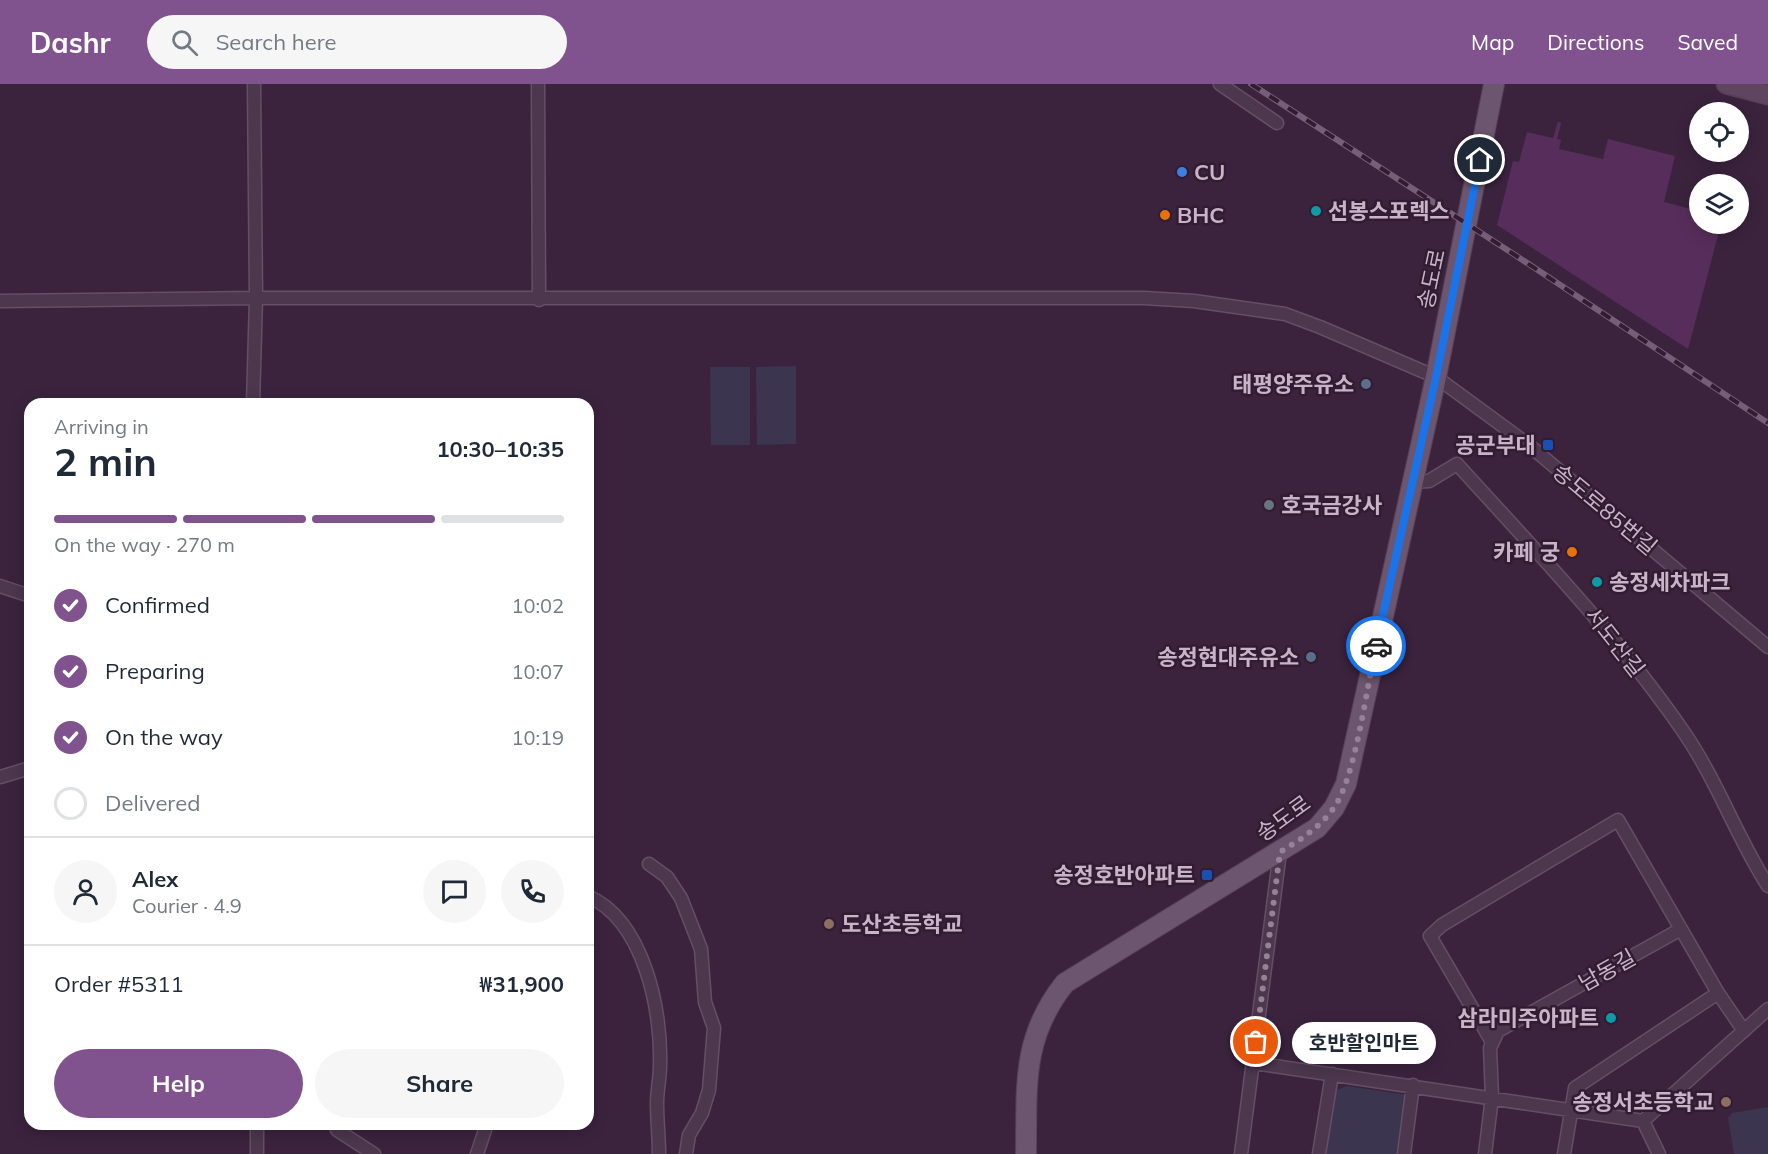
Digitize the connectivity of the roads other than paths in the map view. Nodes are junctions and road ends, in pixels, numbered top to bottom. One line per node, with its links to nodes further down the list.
1 (254, 84): 8 (street)
2 (538, 84): 9 (street)
3 (1220, 84): 7 (street)
4 (1494, 84): 11 (main road, 송도로)
5 (1726, 84): 6 (street)
6 (1768, 95)
7 (1277, 123)
8 (256, 298): 9 (street); 10 (street); 12 (street)
9 (539, 300): 11 (street)
10 (0, 301)
11 (1436, 377): 13 (main road, 송도로); 16 (street, 송도로85번길)
12 (253, 398)
13 (1411, 482): 19 (main road, 송도로); 21 (street, 서도산길)
14 (0, 586): 15 (street)
15 (24, 594)
16 (1768, 647)
17 (24, 770): 18 (street)
18 (0, 777)
19 (1280, 852): 28 (street); 42 (main road, 송도로)
20 (649, 864): 41 (street)
21 (1768, 886)
22 (594, 900): 40 (street)
23 (1681, 929): 24 (street); 27 (street, 남동길); 27 (street)
24 (1718, 993): 26 (street); 32 (street)
25 (1768, 1009): 26 (street)
26 (1744, 1031): 33 (street)
27 (1492, 1042): 31 (street)
28 (1254, 1063): 29 (street); 43 (street)
29 (1332, 1074): 30 (street); 44 (street)
30 (1413, 1085): 31 (street); 45 (street)
31 (1492, 1096): 32 (street); 46 (street)
32 (1571, 1110): 33 (street); 47 (street)
33 (1643, 1121): 48 (street)
34 (257, 1130): 37 (street)
35 (337, 1130): 38 (street)
36 (485, 1130): 39 (street)
37 (257, 1154)
38 (374, 1154)
39 (477, 1154)
40 (659, 1154)
41 (686, 1154)
42 (1026, 1154)
43 (1241, 1154)
44 (1319, 1154)
45 (1404, 1154)
46 (1485, 1154)
47 (1564, 1154)
48 (1659, 1154)

